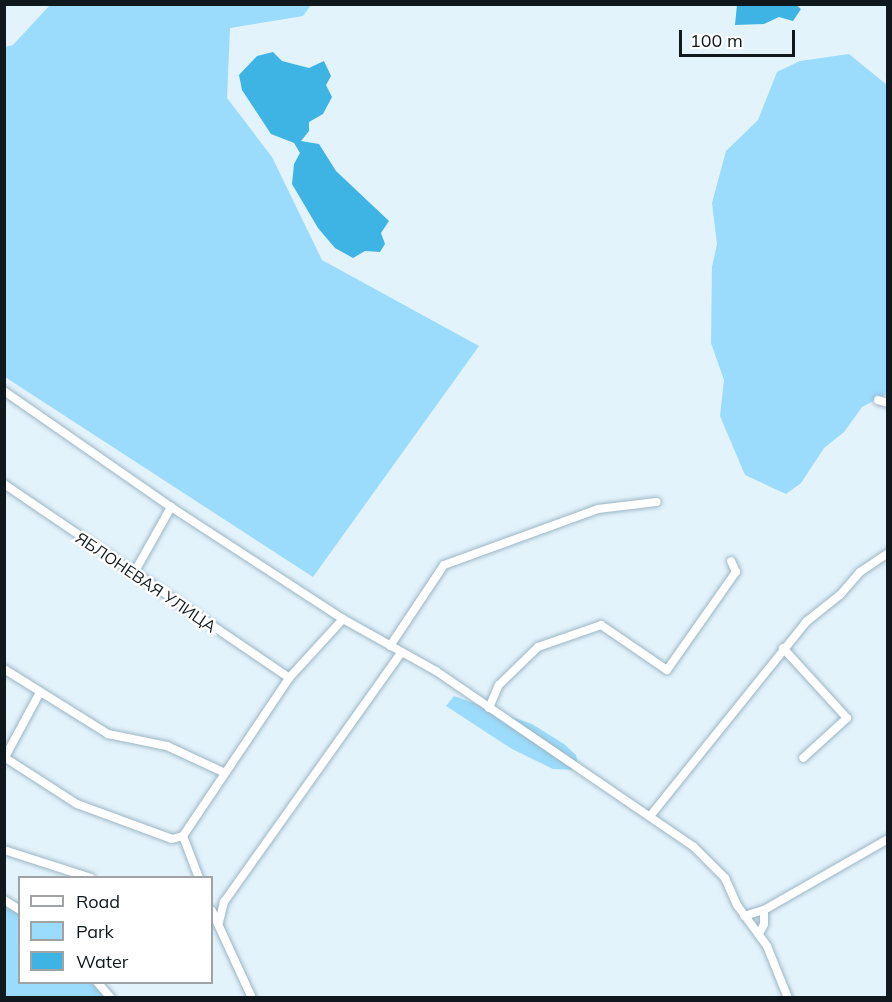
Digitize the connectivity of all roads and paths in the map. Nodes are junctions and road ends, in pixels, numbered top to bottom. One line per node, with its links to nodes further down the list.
1 (4, 391): 6 (street)
2 (878, 400): 3 (street)
3 (888, 403)
4 (4, 484): 9 (street, ЯБЛОНЕВАЯ УЛИЦА)
5 (657, 501): 11 (street)
6 (171, 507): 9 (street); 10 (street)
7 (888, 553): 12 (street)
8 (731, 561): 17 (street)
9 (134, 573): 15 (street, ЯБЛОНЕВАЯ УЛИЦА)
10 (343, 620): 11 (street); 15 (street)
11 (390, 646): 13 (street)
12 (783, 648): 19 (street); 21 (street)
13 (401, 653): 17 (street); 32 (street)
14 (4, 669): 16 (street)
15 (289, 678): 20 (street)
16 (39, 694): 18 (street); 20 (street)
17 (489, 708): 21 (street)
18 (5, 757): 22 (street)
19 (803, 758)
20 (224, 772): 22 (street)
21 (651, 815): 31 (street)
22 (183, 836): 26 (street)
23 (888, 839): 29 (street)
24 (4, 850): 25 (street)
25 (85, 876)
26 (198, 876)
27 (4, 900): 28 (street)
28 (18, 909)
29 (764, 910): 31 (street); 33 (street)
30 (213, 913): 32 (street)
31 (744, 916): 33 (street)
32 (219, 922): 36 (street)
33 (759, 934): 37 (street)
34 (99, 984): 35 (street)
35 (111, 998)
36 (252, 998)
37 (788, 998)

